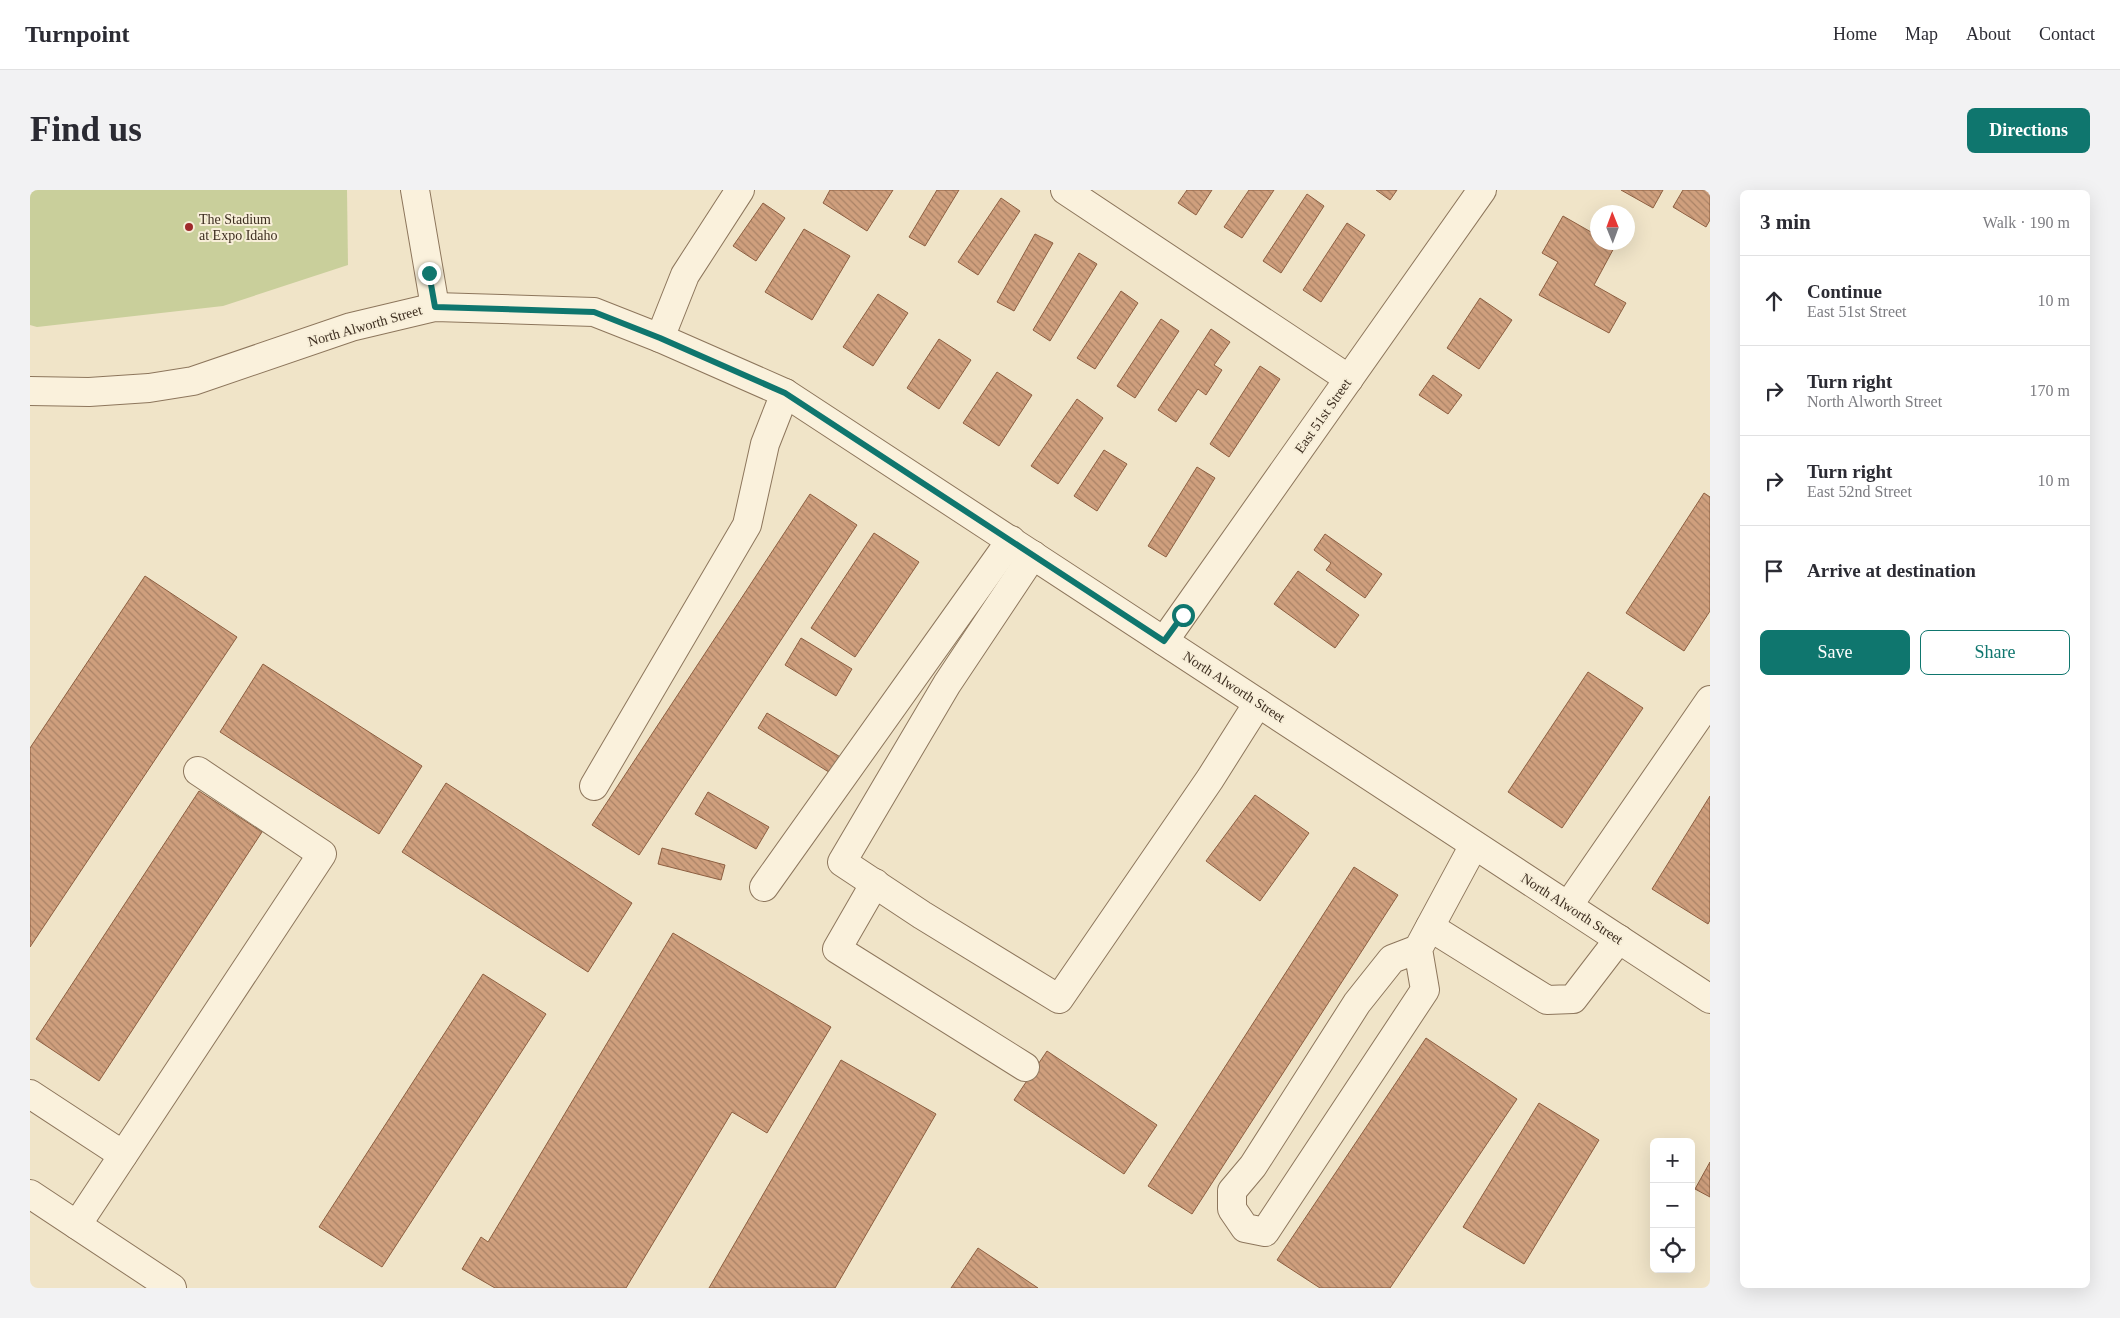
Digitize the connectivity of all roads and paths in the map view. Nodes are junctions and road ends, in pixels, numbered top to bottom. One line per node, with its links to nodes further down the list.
1 (415, 190): 5 (street)
2 (740, 190): 6 (street)
3 (1065, 190): 7 (street)
4 (1482, 190): 7 (street, East 51st Street)
5 (435, 307): 6 (street, North Alworth Street); 8 (street, North Alworth Street)
6 (660, 338): 9 (street, North Alworth Street)
7 (1349, 379): 12 (street, East 51st Street)
8 (30, 391)
9 (785, 393): 10 (street, North Alworth Street); 16 (street)
10 (1011, 540): 11 (street, North Alworth Street); 19 (street)
11 (1033, 555): 12 (street, North Alworth Street); 18 (street)
12 (1164, 641): 14 (street, North Alworth Street)
13 (1710, 700): 20 (street)
14 (1258, 703): 17 (street, North Alworth Street); 18 (street)
15 (198, 770): 26 (street)
16 (594, 786)
17 (1474, 845): 20 (street, North Alworth Street); 21 (street)
18 (875, 884): 24 (street)
19 (764, 887)
20 (1568, 906): 22 (street, North Alworth Street)
21 (1424, 938): 21 (street); 22 (street)
22 (1619, 940): 23 (street, North Alworth Street)
23 (1710, 999)
24 (1025, 1067)
25 (30, 1094): 26 (street)
26 (123, 1155): 28 (street)
27 (30, 1194): 28 (street)
28 (77, 1225): 29 (street)
29 (172, 1288)

